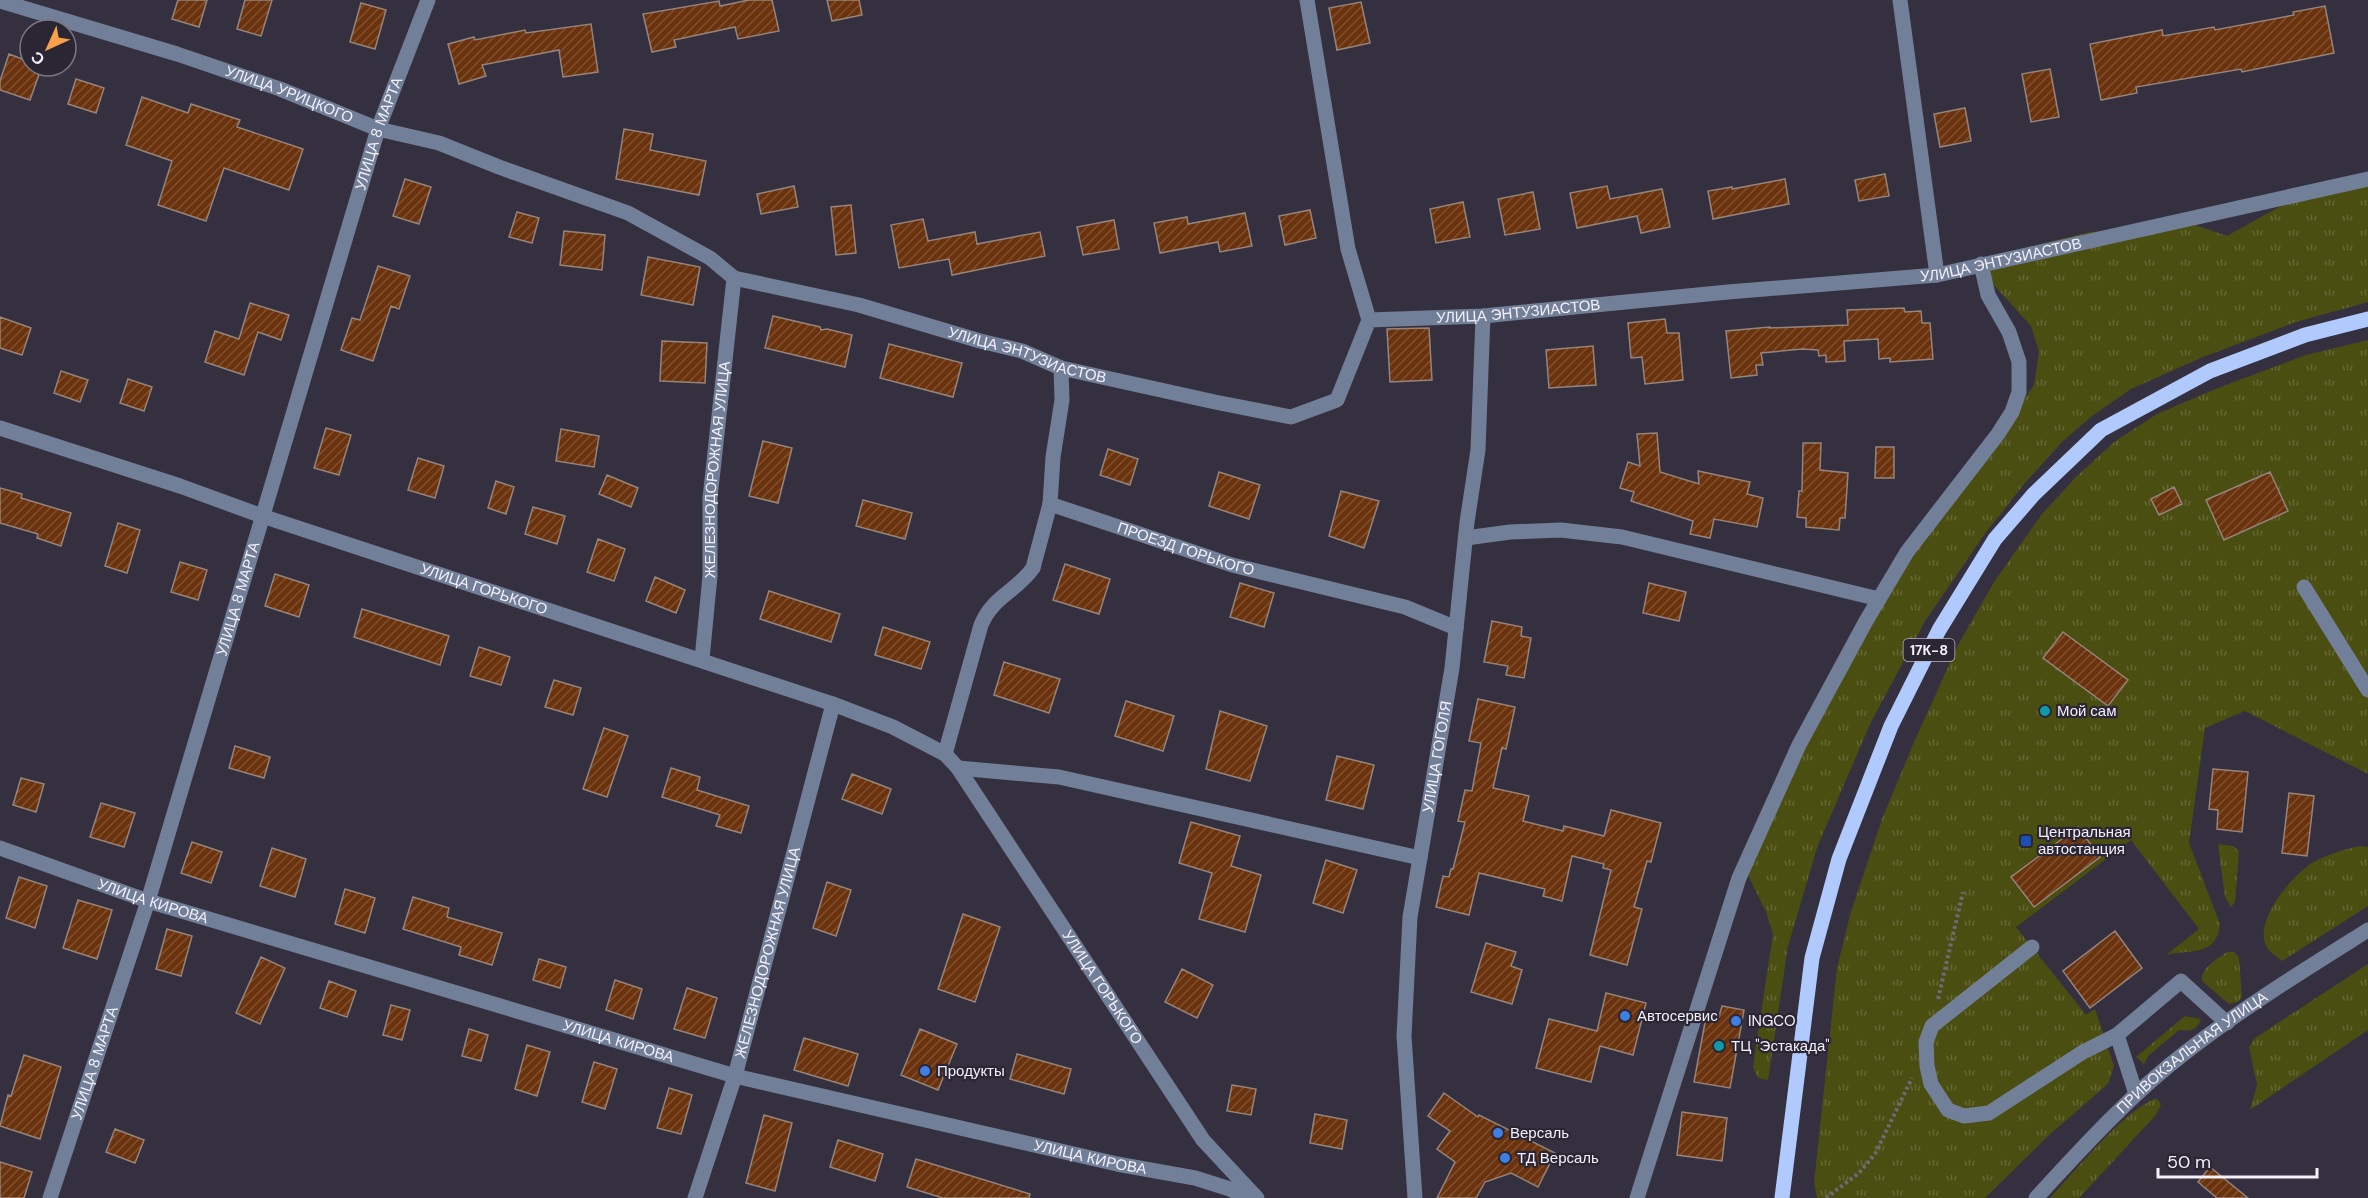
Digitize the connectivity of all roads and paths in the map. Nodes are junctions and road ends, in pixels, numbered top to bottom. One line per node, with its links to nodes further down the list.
1 (429, 0): 5 (street, УЛИЦА 8 МАРТА)
2 (1307, 0): 12 (street)
3 (1900, 0): 8 (street)
4 (0, 1): 5 (street, УЛИЦА УРИЦКОГО)
5 (378, 129): 9 (street, УЛИЦА УРИЦКОГО); 16 (street, УЛИЦА 8 МАРТА)
6 (2368, 179): 7 (street, УЛИЦА ЭНТУЗИАСТОВ)
7 (1981, 264): 8 (street, УЛИЦА ЭНТУЗИАСТОВ); 19 (street)
8 (1937, 275): 10 (street, УЛИЦА ЭНТУЗИАСТОВ)
9 (734, 278): 13 (street, УЛИЦА ЭНТУЗИАСТОВ); 21 (street, ЖЕЛЕЗНОДОРОЖНАЯ УЛИЦА)
10 (1483, 316): 12 (street, УЛИЦА ЭНТУЗИАСТОВ); 17 (street, УЛИЦА ГОГОЛЯ)
11 (2368, 319): 41 (main road, 17К-8)
12 (1369, 320): 13 (street, УЛИЦА ЭНТУЗИАСТОВ)
13 (1060, 368): 15 (street)
14 (0, 428): 16 (street, УЛИЦА ГОРЬКОГО)
15 (1050, 504): 20 (street, ПРОЕЗД ГОРЬКОГО); 24 (street)
16 (262, 516): 21 (street, УЛИЦА ГОРЬКОГО); 28 (street, УЛИЦА 8 МАРТА)
17 (1466, 538): 19 (street); 20 (street, УЛИЦА ГОГОЛЯ)
18 (2304, 587): 22 (street)
19 (1879, 599): 40 (street)
20 (1456, 628): 27 (street, УЛИЦА ГОГОЛЯ)
21 (702, 659): 23 (street, УЛИЦА ГОРЬКОГО)
22 (2368, 690)
23 (833, 704): 24 (street, УЛИЦА ГОРЬКОГО); 33 (street, ЖЕЛЕЗНОДОРОЖНАЯ УЛИЦА)
24 (945, 754): 25 (street, УЛИЦА ГОРЬКОГО)
25 (958, 768): 27 (street); 38 (street, УЛИЦА ГОРЬКОГО)
26 (0, 848): 28 (street, УЛИЦА КИРОВА)
27 (1420, 858): 39 (street, УЛИЦА ГОГОЛЯ)
28 (148, 901): 33 (street, УЛИЦА КИРОВА); 35 (street, УЛИЦА 8 МАРТА)
29 (2368, 930): 31 (street, ПРИВОКЗАЛЬНАЯ УЛИЦА)
30 (2032, 947): 32 (street)
31 (2227, 1023): 32 (street); 34 (street, ПРИВОКЗАЛЬНАЯ УЛИЦА)
32 (2117, 1035): 34 (street)
33 (735, 1076): 36 (street, ЖЕЛЕЗНОДОРОЖНАЯ УЛИЦА); 37 (street, УЛИЦА КИРОВА)
34 (2136, 1094): 42 (street, ПРИВОКЗАЛЬНАЯ УЛИЦА)
35 (50, 1198)
36 (695, 1198)
37 (1247, 1198)
38 (1257, 1198)
39 (1415, 1198)
40 (1637, 1198)
41 (1782, 1198)
42 (2036, 1198)

